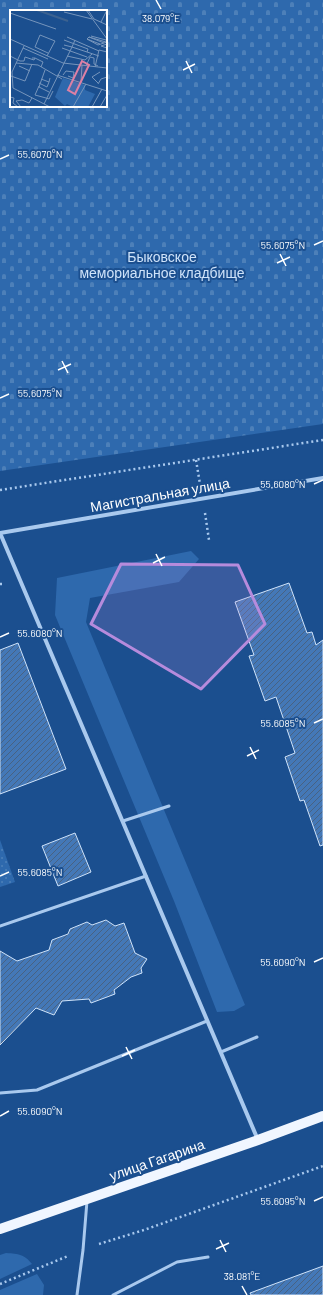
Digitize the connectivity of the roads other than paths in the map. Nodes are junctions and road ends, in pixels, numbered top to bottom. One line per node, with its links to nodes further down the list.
1 (323, 478): 2 (street, Магистральная улица)
2 (0, 533): 4 (street)
3 (169, 806): 4 (lane)
4 (123, 821): 5 (street)
5 (146, 876): 6 (lane); 7 (street)
6 (0, 926)
7 (207, 1021): 9 (street); 10 (lane)
8 (257, 1037): 9 (lane)
9 (221, 1052): 12 (street)
10 (0, 1093)
11 (323, 1116): 12 (main road, улица Гагарина)
12 (258, 1140): 13 (main road, улица Гагарина)
13 (87, 1199): 14 (main road, улица Гагарина); 16 (lane)
14 (0, 1229)
15 (208, 1256): 17 (lane)
16 (77, 1295)
17 (113, 1295)

